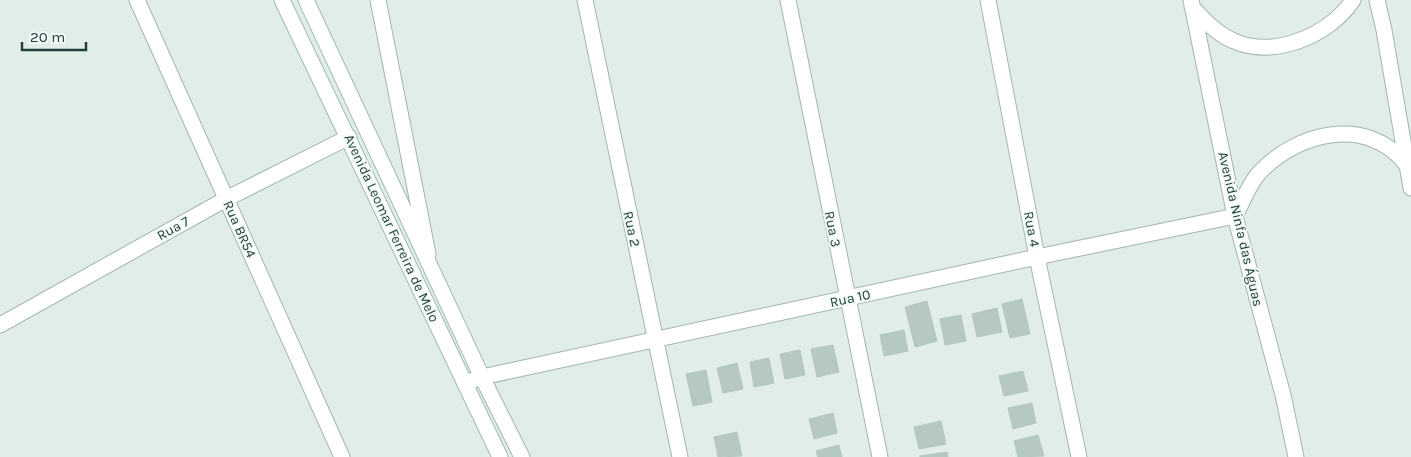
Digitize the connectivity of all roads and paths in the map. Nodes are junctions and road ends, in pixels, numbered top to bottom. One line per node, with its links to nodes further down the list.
1 (137, 0): 14 (street, Rua BR54)
2 (282, 0): 11 (street, Avenida Leomar Ferreira de Melo)
3 (306, 0): 17 (street, Avenida Leomar Ferreira de Melo)
4 (378, 0): 17 (street)
5 (585, 0): 20 (street, Rua 2)
6 (788, 0): 18 (street, Rua 3)
7 (988, 0): 16 (street, Rua 4)
8 (1352, 0): 10 (street)
9 (1377, 0): 12 (street)
10 (1192, 4): 15 (street, Avenida Ninfa das Águas)
11 (349, 137): 14 (street, Rua 7); 22 (street, Avenida Leomar Ferreira de Melo)
12 (1406, 164): 13 (street); 15 (street)
13 (1411, 188)
14 (226, 198): 19 (street, Rua 7); 23 (street, Rua BR54)
15 (1235, 216): 16 (street, Rua 10); 29 (street, Avenida Ninfa das Águas)
16 (1037, 257): 18 (street, Rua 10); 28 (street, Rua 4)
17 (429, 261): 21 (street, Avenida Leomar Ferreira de Melo)
18 (846, 299): 20 (street, Rua 10); 27 (street, Rua 3)
19 (0, 325)
20 (655, 338): 21 (street, Rua 10); 26 (street, Rua 2)
21 (482, 377): 22 (street, Rua 10); 25 (street, Avenida Leomar Ferreira de Melo)
22 (465, 383): 24 (street, Avenida Leomar Ferreira de Melo)
23 (342, 457)
24 (500, 457)
25 (522, 457)
26 (680, 457)
27 (880, 457)
28 (1080, 457)
29 (1296, 457)

